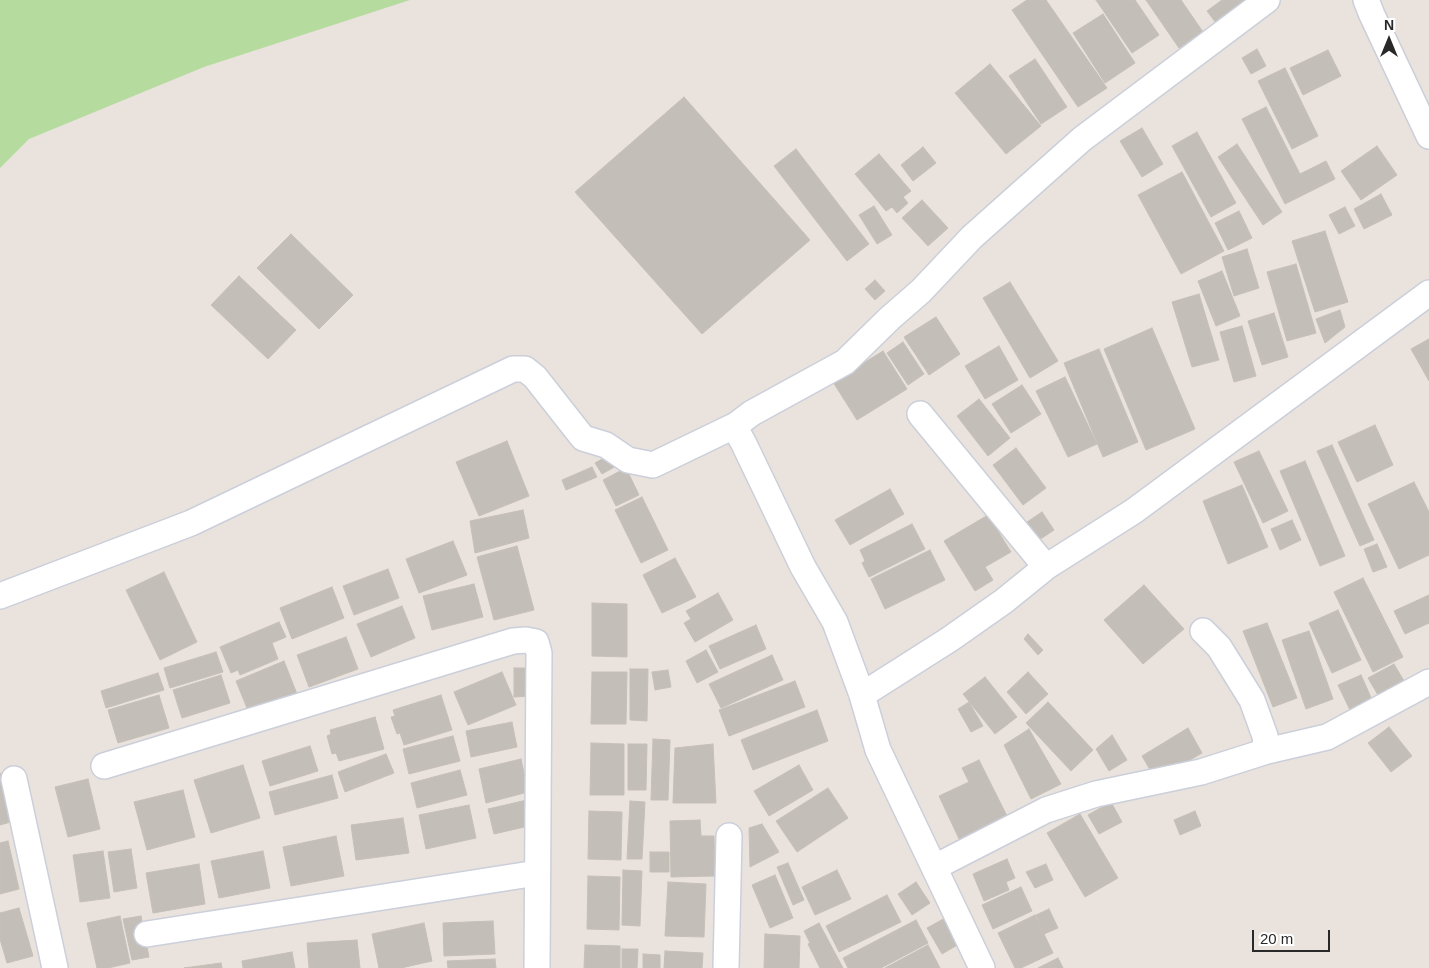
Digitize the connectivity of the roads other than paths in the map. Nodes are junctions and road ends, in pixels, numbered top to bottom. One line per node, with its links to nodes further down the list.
1 (1267, 0): 6 (street)
2 (1366, 0): 3 (street)
3 (1429, 136)
4 (1429, 293): 7 (street)
5 (920, 414): 7 (street)
6 (736, 425): 8 (street); 11 (street)
7 (1046, 567): 11 (street)
8 (0, 596)
9 (1203, 632): 12 (street)
10 (1429, 682): 12 (street)
11 (862, 696): 16 (street)
12 (1267, 751): 16 (street)
13 (104, 766): 17 (street)
14 (14, 779): 19 (street)
15 (729, 836): 21 (street)
16 (935, 867): 22 (street)
17 (537, 873): 18 (street); 20 (street)
18 (147, 934)
19 (55, 968)
20 (537, 968)
21 (726, 968)
22 (982, 968)

